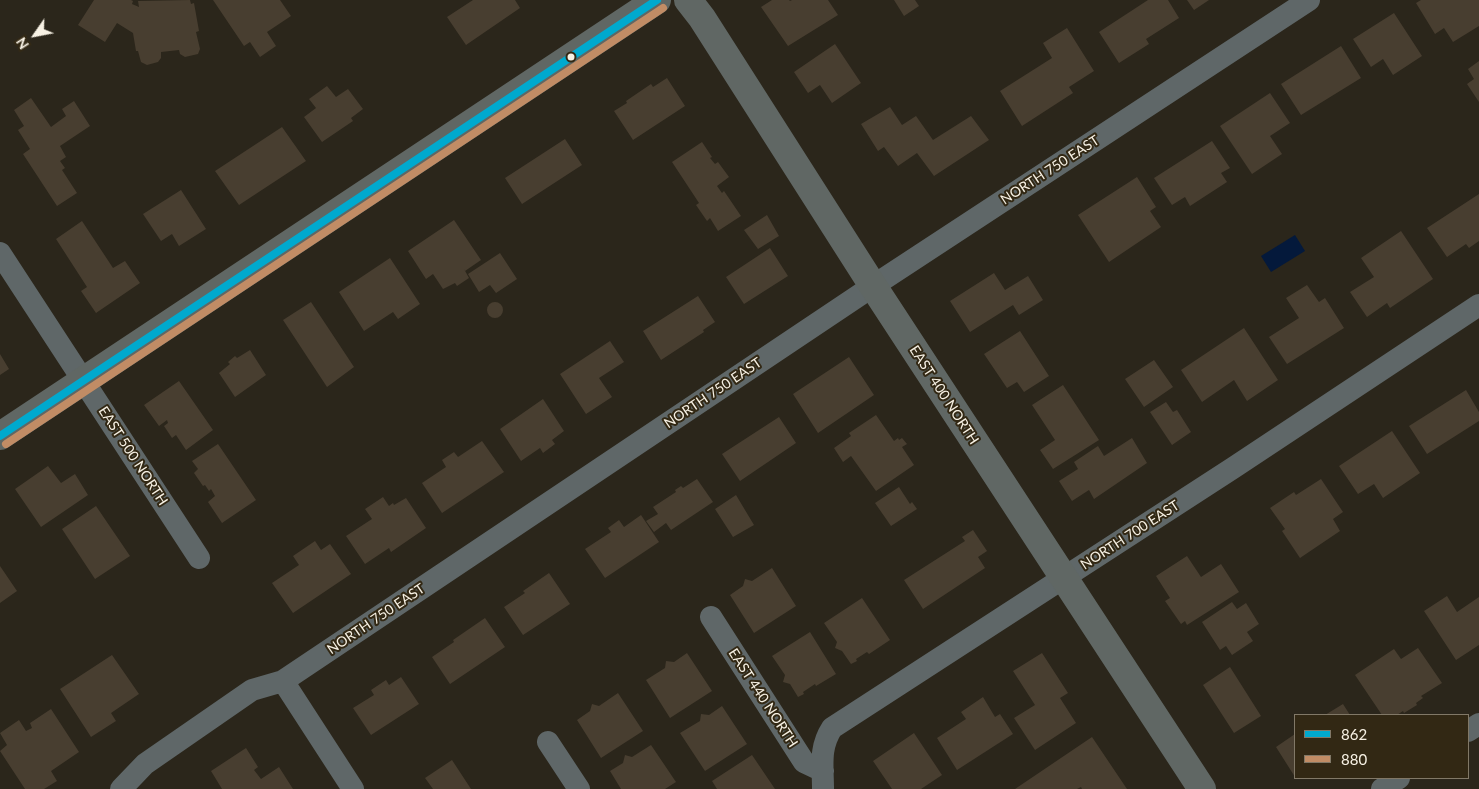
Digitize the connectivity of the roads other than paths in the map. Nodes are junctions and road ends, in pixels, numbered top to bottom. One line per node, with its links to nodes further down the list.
1 (657, 0): 7 (main road)
2 (688, 0): 5 (main road, EAST 400 NORTH)
3 (1309, 0): 5 (street, NORTH 750 EAST)
4 (0, 253): 7 (street, EAST 500 NORTH)
5 (873, 286): 10 (main road, EAST 400 NORTH); 12 (street, NORTH 750 EAST)
6 (1479, 305): 10 (street, NORTH 700 EAST)
7 (84, 381): 8 (main road); 9 (street, EAST 500 NORTH)
8 (0, 436)
9 (199, 558)
10 (1064, 578): 15 (street, NORTH 700 EAST); 19 (main road, EAST 400 NORTH)
11 (711, 617): 15 (street, EAST 440 NORTH)
12 (283, 681): 16 (street, NORTH 750 EAST); 17 (street)
13 (548, 742): 18 (street)
14 (1397, 779): 20 (street)
15 (823, 780)
16 (121, 789)
17 (353, 789)
18 (579, 789)
19 (1202, 789)
20 (1382, 789)

